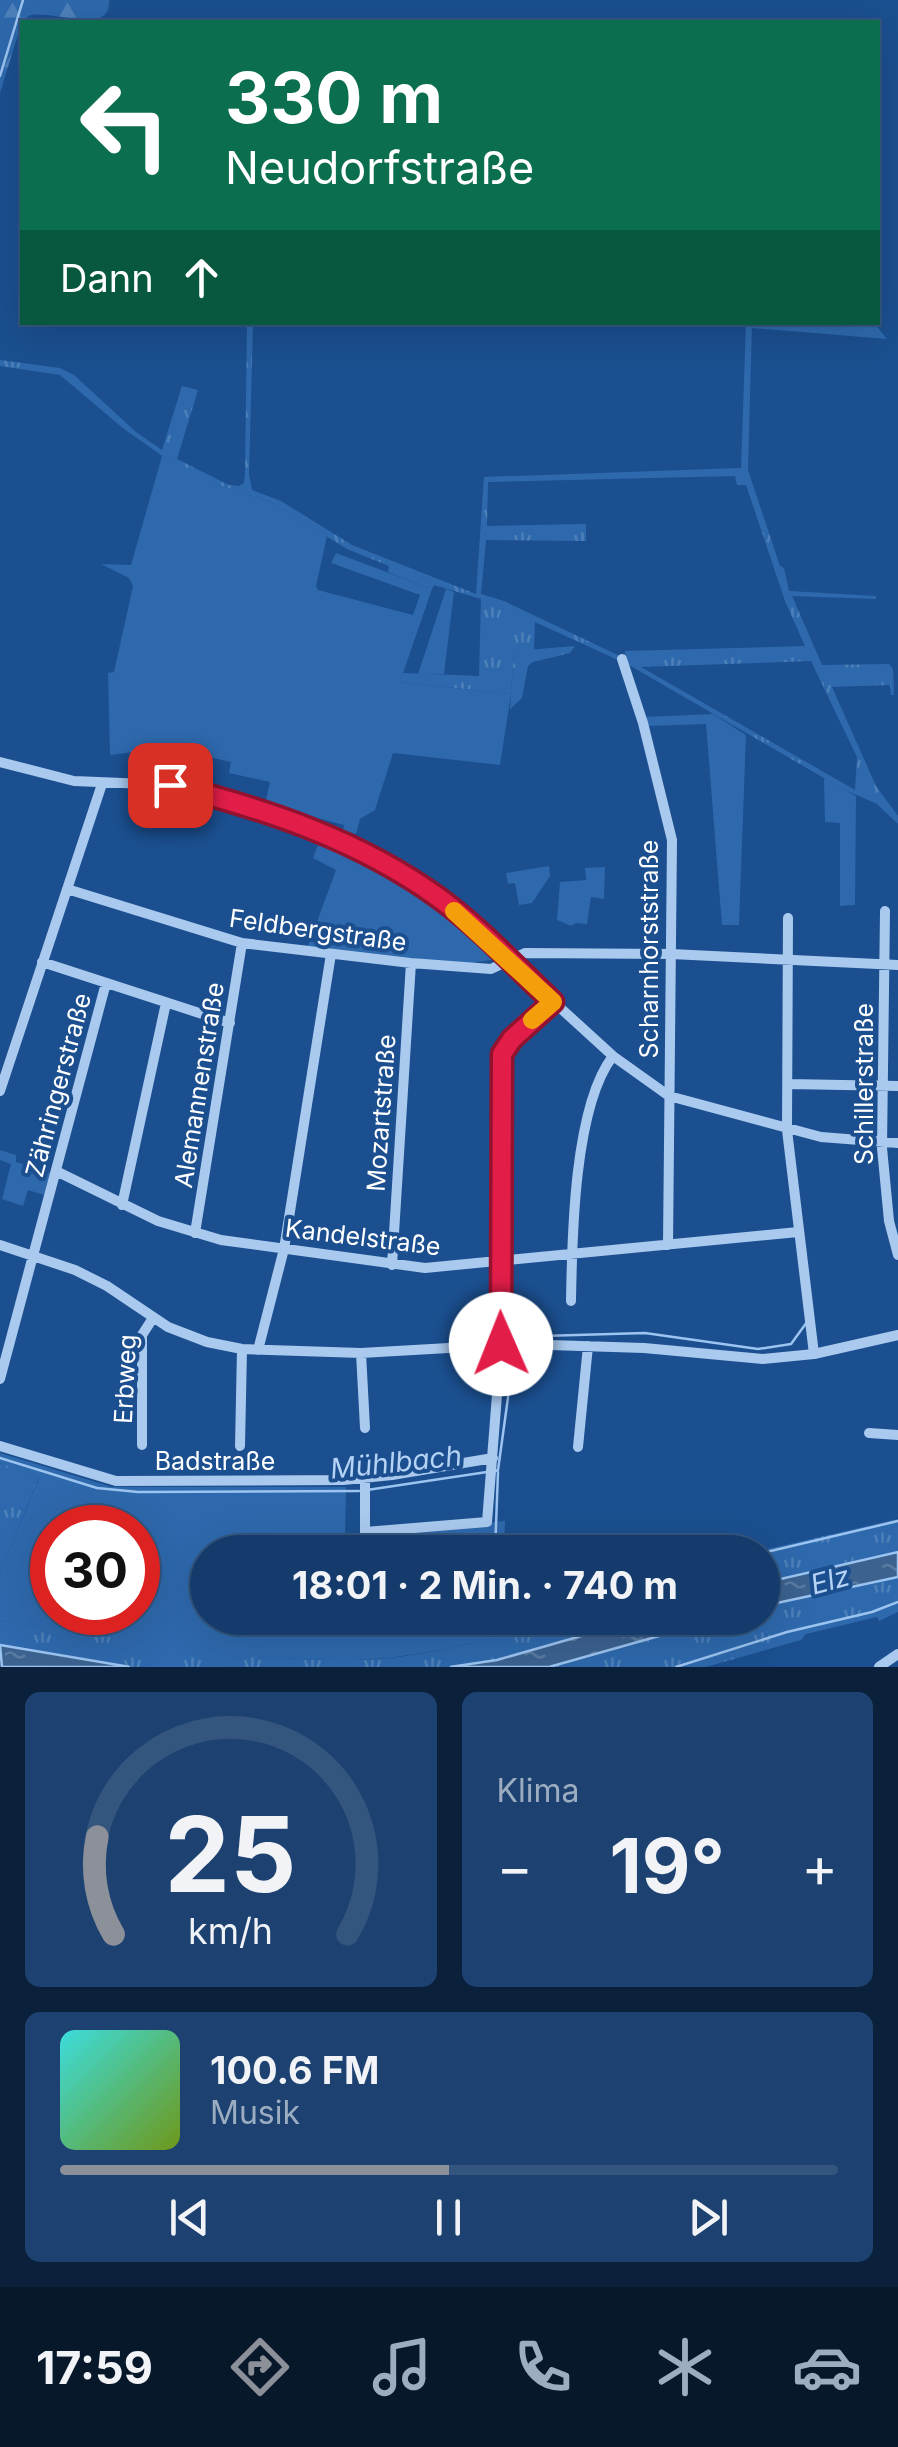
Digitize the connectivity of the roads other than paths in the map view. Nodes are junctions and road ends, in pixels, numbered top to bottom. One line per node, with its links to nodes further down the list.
1 (622, 659): 9 (street, Scharnhorststraße)
2 (0, 763): 3 (street)
3 (102, 784): 4 (street); 10 (street)
4 (66, 889): 7 (street, Feldbergstraße); 12 (street)
5 (884, 911): 14 (street, Schillerstraße)
6 (788, 918): 11 (street)
7 (242, 943): 8 (street, Feldbergstraße); 19 (street, Alemannenstraße)
8 (330, 954): 13 (street, Feldbergstraße); 35 (street)
9 (670, 954): 10 (street, Feldbergstraße); 11 (street, Feldbergstraße); 25 (street, Scharnhorststraße)
10 (508, 960): 13 (street, Feldbergstraße); 18 (street)
11 (789, 960): 14 (street, Feldbergstraße); 21 (street)
12 (42, 962): 16 (street); 24 (street)
13 (411, 963): 40 (street, Mozartstraße)
14 (885, 965): 15 (street, Feldbergstraße); 22 (street, Schillerstraße)
15 (898, 966)
16 (106, 983): 17 (street); 29 (street, Zähringerstraße)
17 (166, 1002): 19 (street); 30 (street)
18 (553, 1002): 20 (street); 39 (street)
19 (230, 1022): 32 (street, Alemannenstraße)
20 (612, 1056): 25 (street); 37 (street)
21 (788, 1084): 22 (street); 26 (street)
22 (884, 1086): 23 (street); 27 (street, Schillerstraße)
23 (898, 1086)
24 (0, 1090)
25 (669, 1096): 26 (street); 34 (street, Scharnhorststraße)
26 (787, 1130): 27 (street); 31 (street)
27 (884, 1143): 28 (street); 38 (street, Schillerstraße)
28 (898, 1143)
29 (56, 1171): 30 (street, Kandelstraße); 36 (street, Zähringerstraße)
30 (122, 1205): 32 (street, Kandelstraße)
31 (798, 1232): 34 (street, Kandelstraße); 49 (street)
32 (194, 1233): 35 (street, Kandelstraße)
33 (0, 1245): 36 (street)
34 (668, 1245): 37 (street, Kandelstraße)
35 (284, 1249): 40 (street, Kandelstraße); 47 (street)
36 (32, 1254): 42 (street); 50 (street, Zähringerstraße)
37 (572, 1254): 39 (street, Kandelstraße); 41 (street)
38 (898, 1255)
39 (500, 1262): 40 (street, Kandelstraße); 44 (street)
40 (392, 1265)
41 (571, 1301)
42 (153, 1318): 46 (street); 54 (street, Erbweg)
43 (898, 1335): 49 (street)
44 (501, 1344): 45 (street); 48 (street); 58 (street)
45 (588, 1346): 49 (street); 57 (street)
46 (242, 1349): 47 (street); 56 (street)
47 (258, 1350): 48 (street)
48 (362, 1353): 51 (street)
49 (814, 1354)
50 (0, 1379)
51 (365, 1428)
52 (868, 1433): 53 (street)
53 (898, 1435)
54 (142, 1445)
55 (0, 1446): 59 (street, Badstraße)
56 (240, 1446)
57 (578, 1447)
58 (493, 1462): 59 (street, Badstraße); 59 (street)
59 (365, 1481)
60 (898, 1654): 61 (street)
61 (878, 1667)

